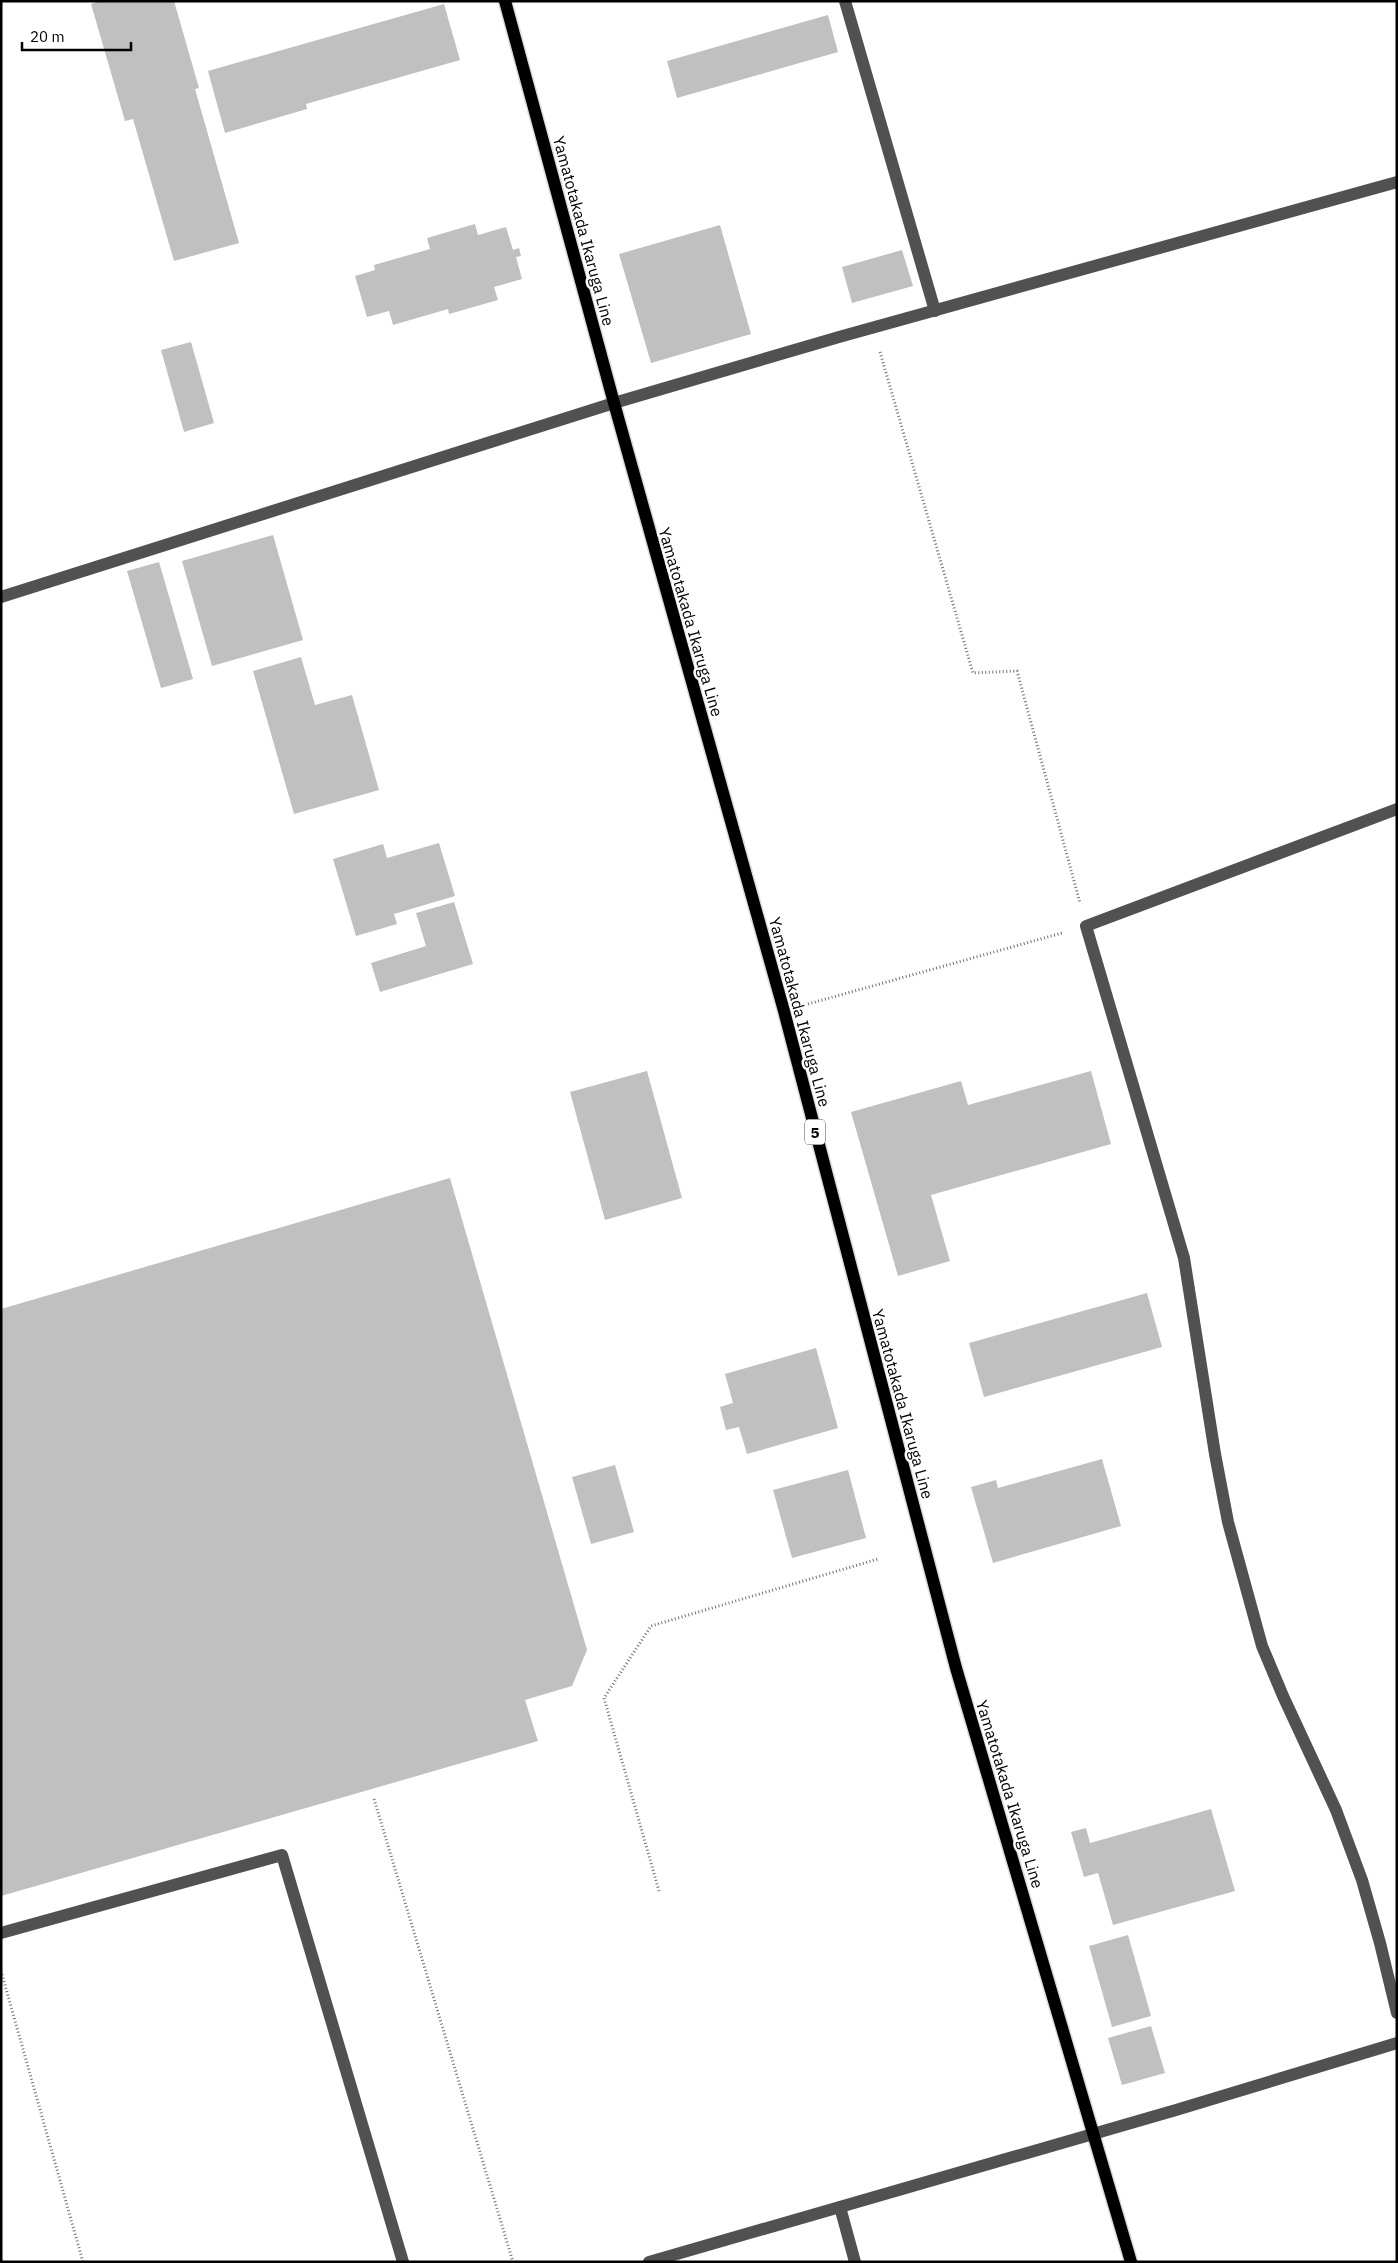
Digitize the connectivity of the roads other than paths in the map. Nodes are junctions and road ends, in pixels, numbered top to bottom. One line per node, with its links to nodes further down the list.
1 (505, 1): 5 (main road, Yamatotakada Ikaruga Line / 5)
2 (845, 1): 4 (street)
3 (1397, 182): 4 (street)
4 (935, 311): 5 (street)
5 (614, 403): 6 (street); 11 (main road, Yamatotakada Ikaruga Line / 5)
6 (1, 597)
7 (1397, 809): 9 (street)
8 (1, 1933): 13 (street)
9 (1397, 2013)
10 (1397, 2043): 11 (street)
11 (1094, 2134): 12 (street); 16 (main road, Yamatotakada Ikaruga Line / 5)
12 (840, 2206): 14 (street); 15 (street)
13 (403, 2262)
14 (649, 2262)
15 (855, 2262)
16 (1131, 2262)

